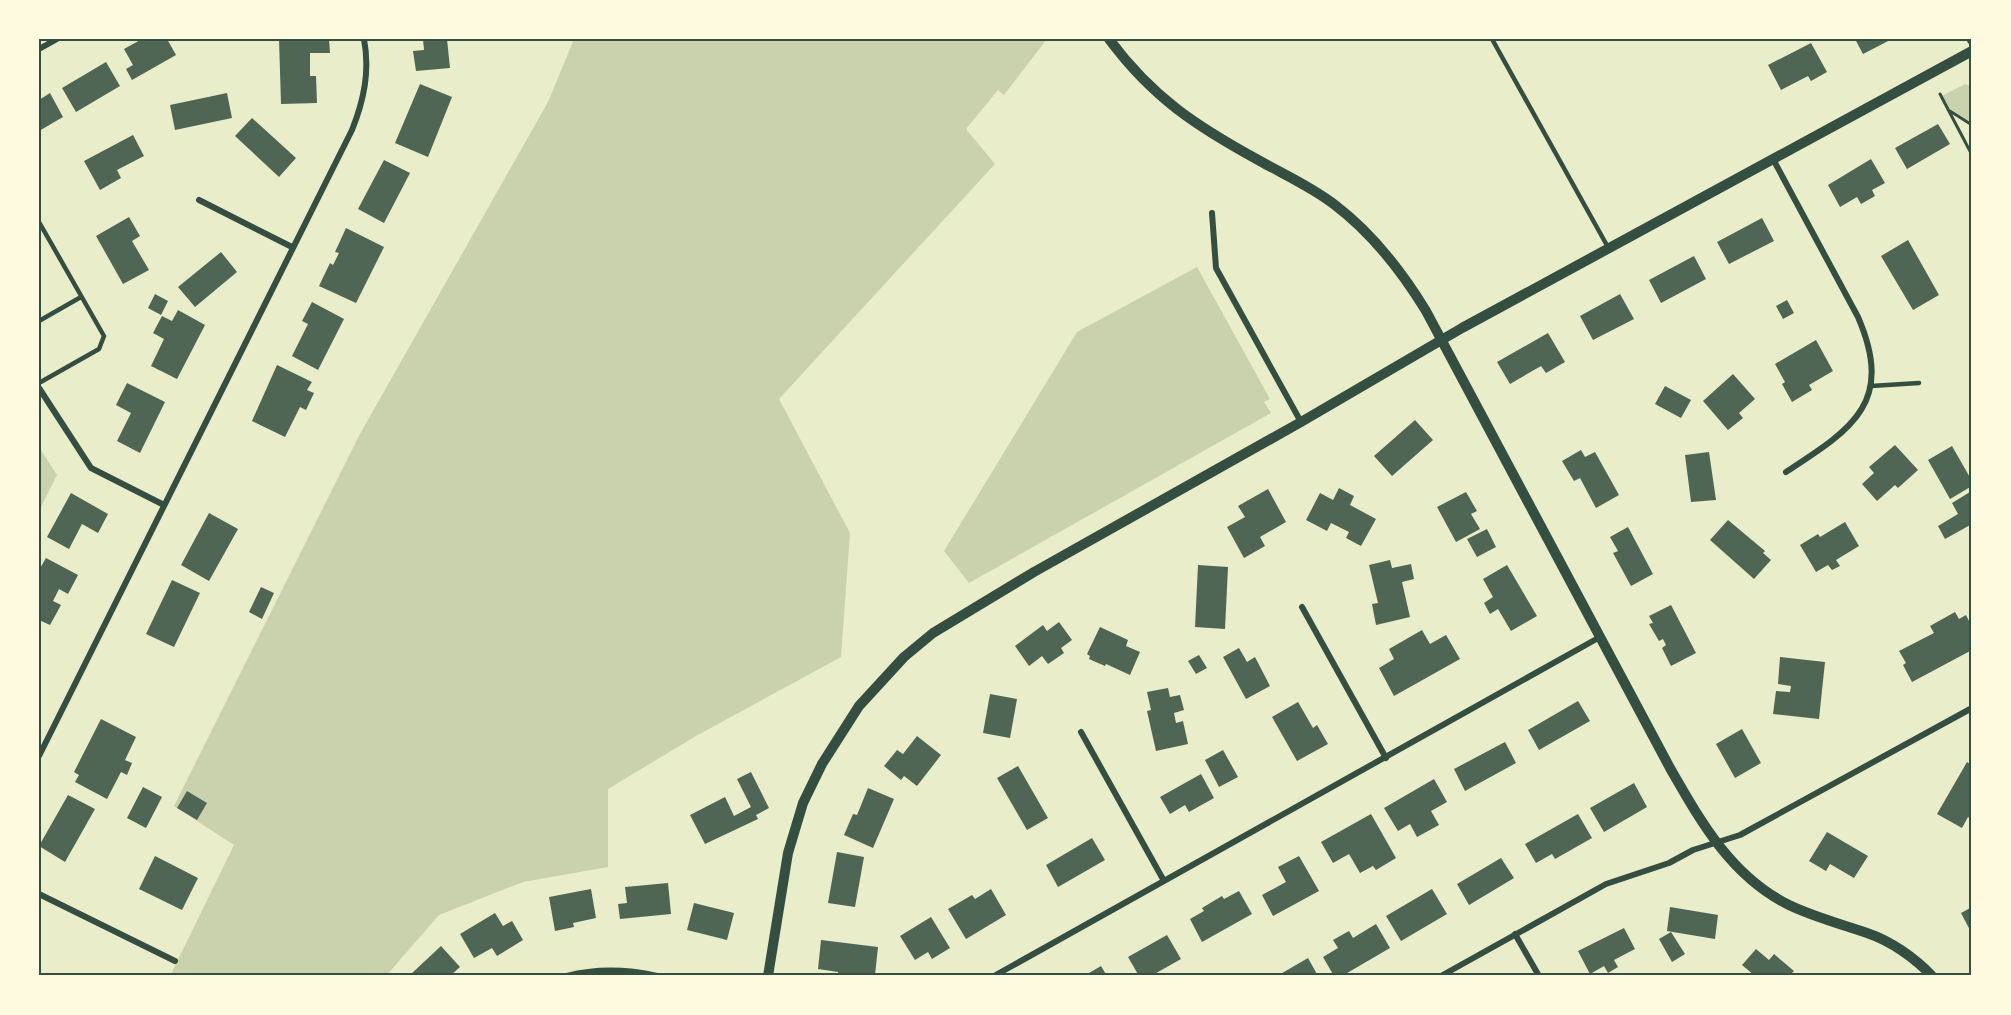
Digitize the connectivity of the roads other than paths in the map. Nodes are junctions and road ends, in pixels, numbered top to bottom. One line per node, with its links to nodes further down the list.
1 (57, 39): 5 (street)
2 (364, 39): 11 (street)
3 (1109, 39): 15 (street)
4 (1492, 39): 12 (lane)
5 (39, 49)
6 (1972, 51): 7 (street)
7 (1773, 159): 12 (street); 18 (street)
8 (199, 200): 11 (street)
9 (1212, 213): 20 (street)
10 (39, 222): 13 (lane)
11 (292, 247): 22 (street)
12 (1609, 249): 15 (street)
13 (81, 297): 14 (lane); 16 (lane)
14 (39, 321)
15 (1442, 341): 20 (street); 24 (street)
16 (39, 383)
17 (1919, 383): 18 (lane)
18 (1870, 386): 21 (street)
19 (39, 388): 22 (street)
20 (1301, 422): 36 (street)
21 (1786, 472)
22 (164, 505): 27 (street)
23 (1302, 607): 28 (street)
24 (1600, 637): 28 (street); 29 (street)
25 (1972, 708): 29 (street)
26 (1081, 732): 30 (street)
27 (39, 756)
28 (1386, 758): 30 (street)
29 (1716, 843): 32 (street); 40 (street)
30 (1164, 880): 37 (street)
31 (39, 894): 33 (street)
32 (1515, 934): 38 (street); 39 (street)
33 (175, 961)
34 (567, 976): 35 (street)
35 (657, 976)
36 (768, 976)
37 (994, 976)
38 (1441, 976)
39 (1539, 976)
40 (1932, 976)

